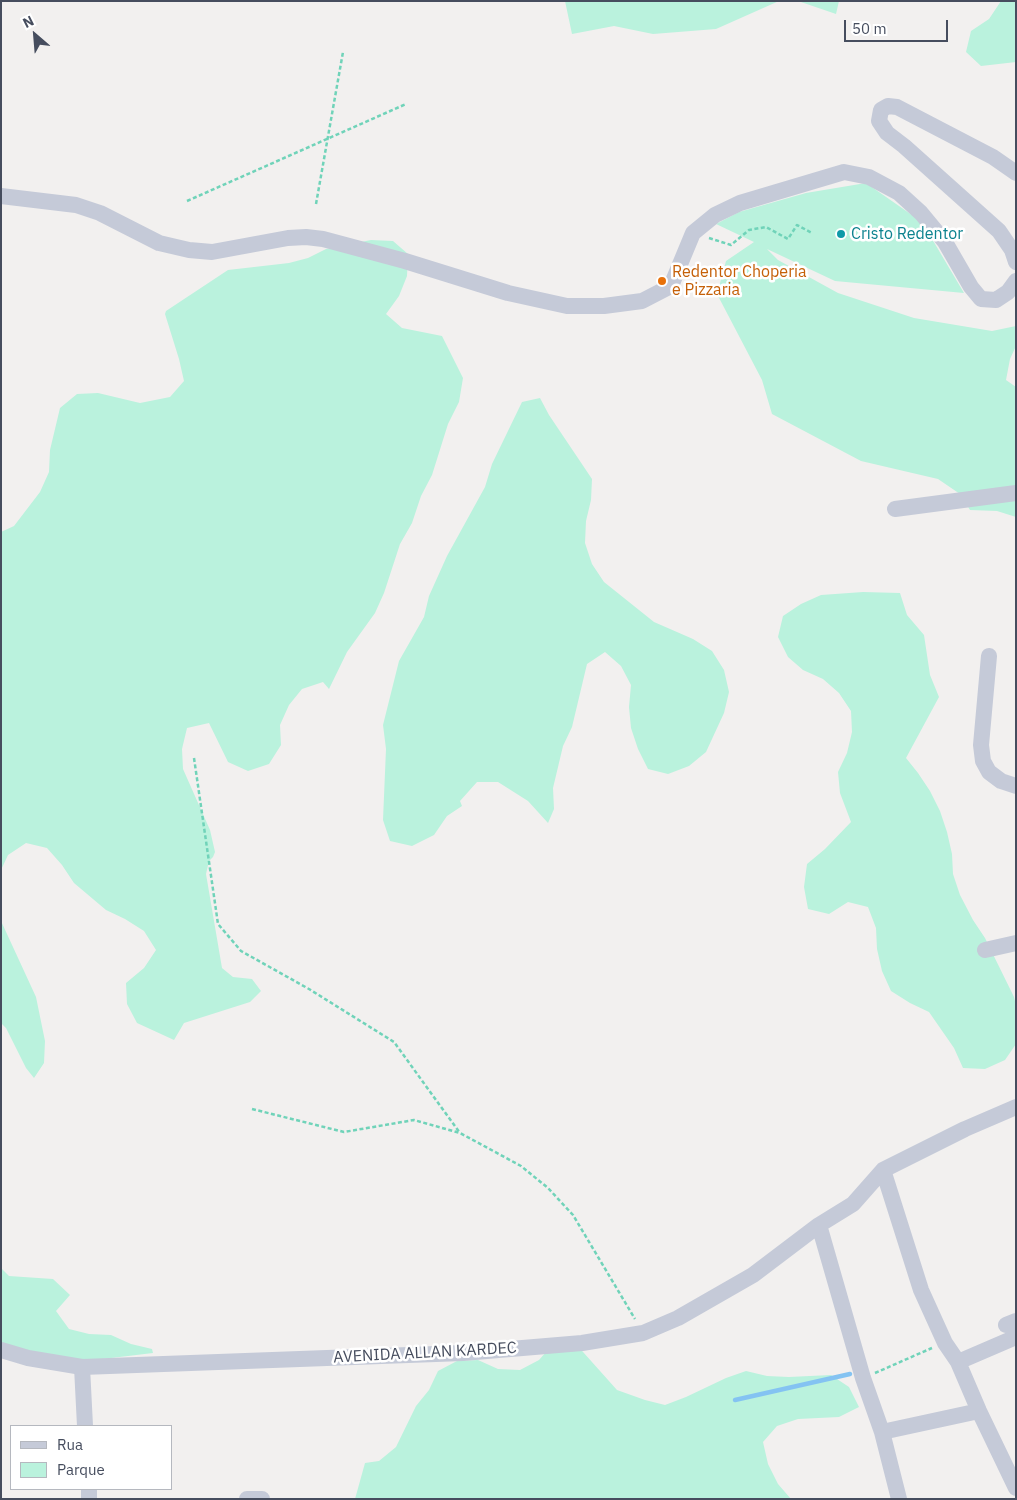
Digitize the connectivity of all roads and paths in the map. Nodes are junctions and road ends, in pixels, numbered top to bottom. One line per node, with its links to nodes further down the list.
1 (343, 52): 3 (path)
2 (406, 104): 3 (path)
3 (327, 139): 6 (path); 7 (path)
4 (1016, 173): 10 (street)
5 (1, 196): 8 (street)
6 (187, 202)
7 (316, 204)
8 (693, 233): 9 (path); 11 (street)
9 (812, 233)
10 (1016, 262)
11 (1016, 281)
12 (1016, 493): 13 (street)
13 (895, 509)
14 (989, 656): 16 (street)
15 (194, 758): 21 (path)
16 (1016, 786)
17 (1016, 943): 18 (street)
18 (985, 950)
19 (1016, 1107): 22 (street)
20 (252, 1109): 21 (path)
21 (460, 1133): 25 (path)
22 (883, 1170): 23 (street, AVENIDA ALLAN KARDEC); 26 (street)
23 (819, 1225): 25 (street, AVENIDA ALLAN KARDEC); 30 (street)
24 (1012, 1328): 28 (street)
25 (643, 1334): 29 (street, AVENIDA ALLAN KARDEC)
26 (945, 1343): 28 (street); 30 (path)
27 (1, 1350): 29 (street, AVENIDA ALLAN KARDEC)
28 (958, 1362): 31 (street)
29 (82, 1367): 32 (street)
30 (863, 1378): 33 (street)
31 (979, 1411): 33 (street); 34 (street)
32 (85, 1425)
33 (882, 1432): 38 (street)
34 (1009, 1459): 35 (street)
35 (1016, 1488)
36 (246, 1499): 37 (street)
37 (262, 1499)
38 (899, 1499)

